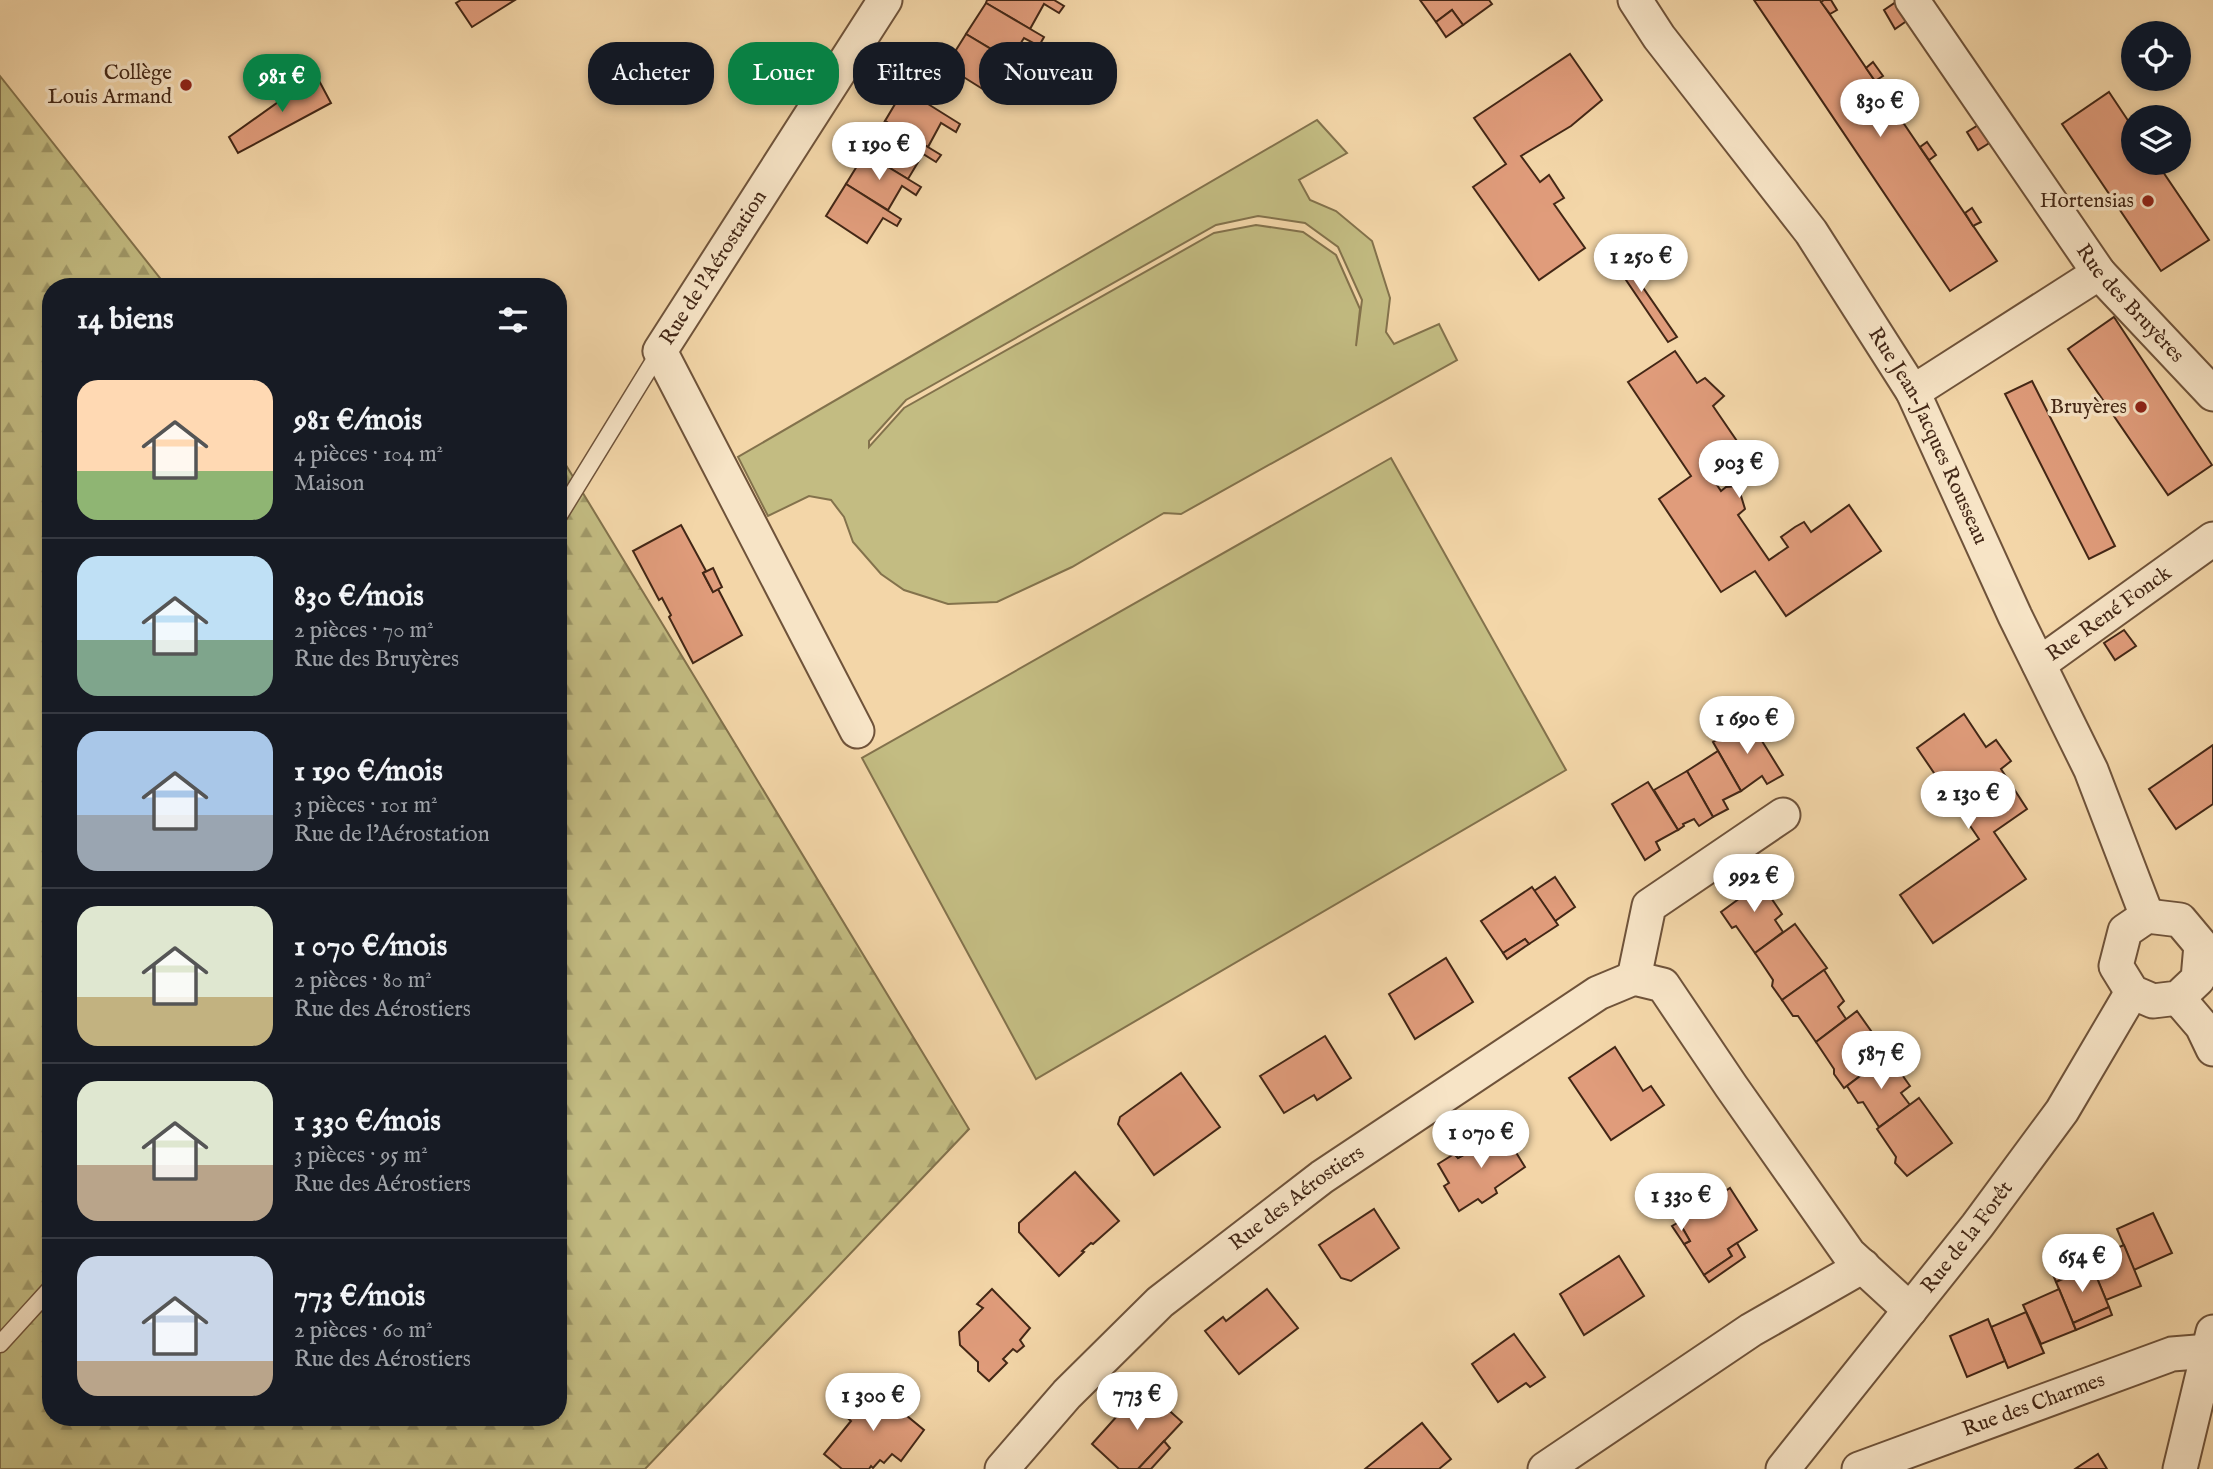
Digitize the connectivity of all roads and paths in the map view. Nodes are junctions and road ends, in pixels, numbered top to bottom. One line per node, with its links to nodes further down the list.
1 (885, 0): 5 (street, Rue de l'Aérostation)
2 (1635, 0): 6 (street, Rue Jean-Jacques Rousseau)
3 (1912, 0): 4 (street, Rue des Bruyères)
4 (2099, 273): 6 (street); 7 (street, Rue des Bruyères)
5 (660, 351): 8 (lane); 11 (street, Rue de l'Aérostation)
6 (1913, 392): 10 (street, Rue Jean-Jacques Rousseau)
7 (2213, 394)
8 (567, 502)
9 (2213, 539): 10 (street, Rue René Fonck)
10 (2039, 664): 13 (street, Rue Jean-Jacques Rousseau)
11 (858, 731)
12 (1783, 815): 15 (street)
13 (2147, 916): 14 (street); 16 (street)
14 (2207, 940): 17 (street)
15 (1634, 978): 19 (street); 24 (street, Rue des Aérostiers)
16 (2132, 992): 17 (street); 21 (street, Rue de la Forêt)
17 (2178, 998): 18 (street)
18 (2213, 1049)
19 (1863, 1266): 21 (street); 25 (street)
20 (42, 1298): 23 (lane)
21 (1910, 1310): 26 (street, Rue de la Forêt)
22 (2211, 1341): 27 (street, Rue des Charmes); 28 (street)
23 (0, 1344)
24 (1002, 1469)
25 (1545, 1469)
26 (1783, 1469)
27 (1859, 1469)
28 (2180, 1469)

